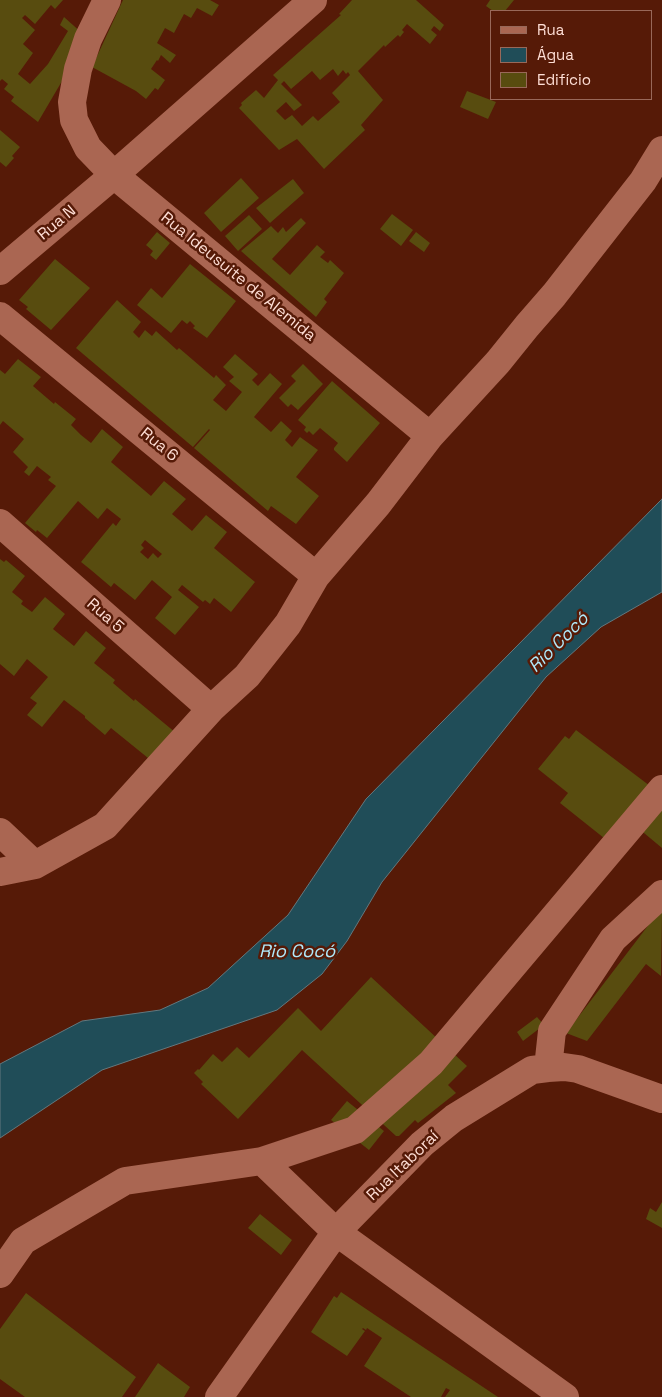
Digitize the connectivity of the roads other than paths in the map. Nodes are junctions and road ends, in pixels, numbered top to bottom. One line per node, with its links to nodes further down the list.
1 (107, 0): 4 (street, Rua Ideusuite de Alemida)
2 (313, 0): 4 (street, Rua N)
3 (662, 150): 7 (street)
4 (114, 175): 5 (street, Rua N); 7 (street, Rua Ideusuite de Alemida)
5 (0, 271)
6 (0, 316): 9 (street, Rua 6)
7 (430, 436): 9 (street)
8 (0, 523): 10 (street, Rua 5)
9 (316, 576): 10 (street)
10 (211, 709): 13 (street)
11 (662, 789): 18 (street)
12 (0, 832): 13 (street)
13 (35, 865): 14 (street)
14 (0, 872)
15 (662, 894): 16 (street)
16 (548, 1068): 17 (street, Rua Itaboraí); 19 (street, Rua Itaboraí)
17 (662, 1099)
18 (262, 1160): 19 (street); 20 (street)
19 (336, 1232): 21 (street, Rua Itaboraí); 22 (street)
20 (0, 1274)
21 (219, 1397)
22 (565, 1397)

